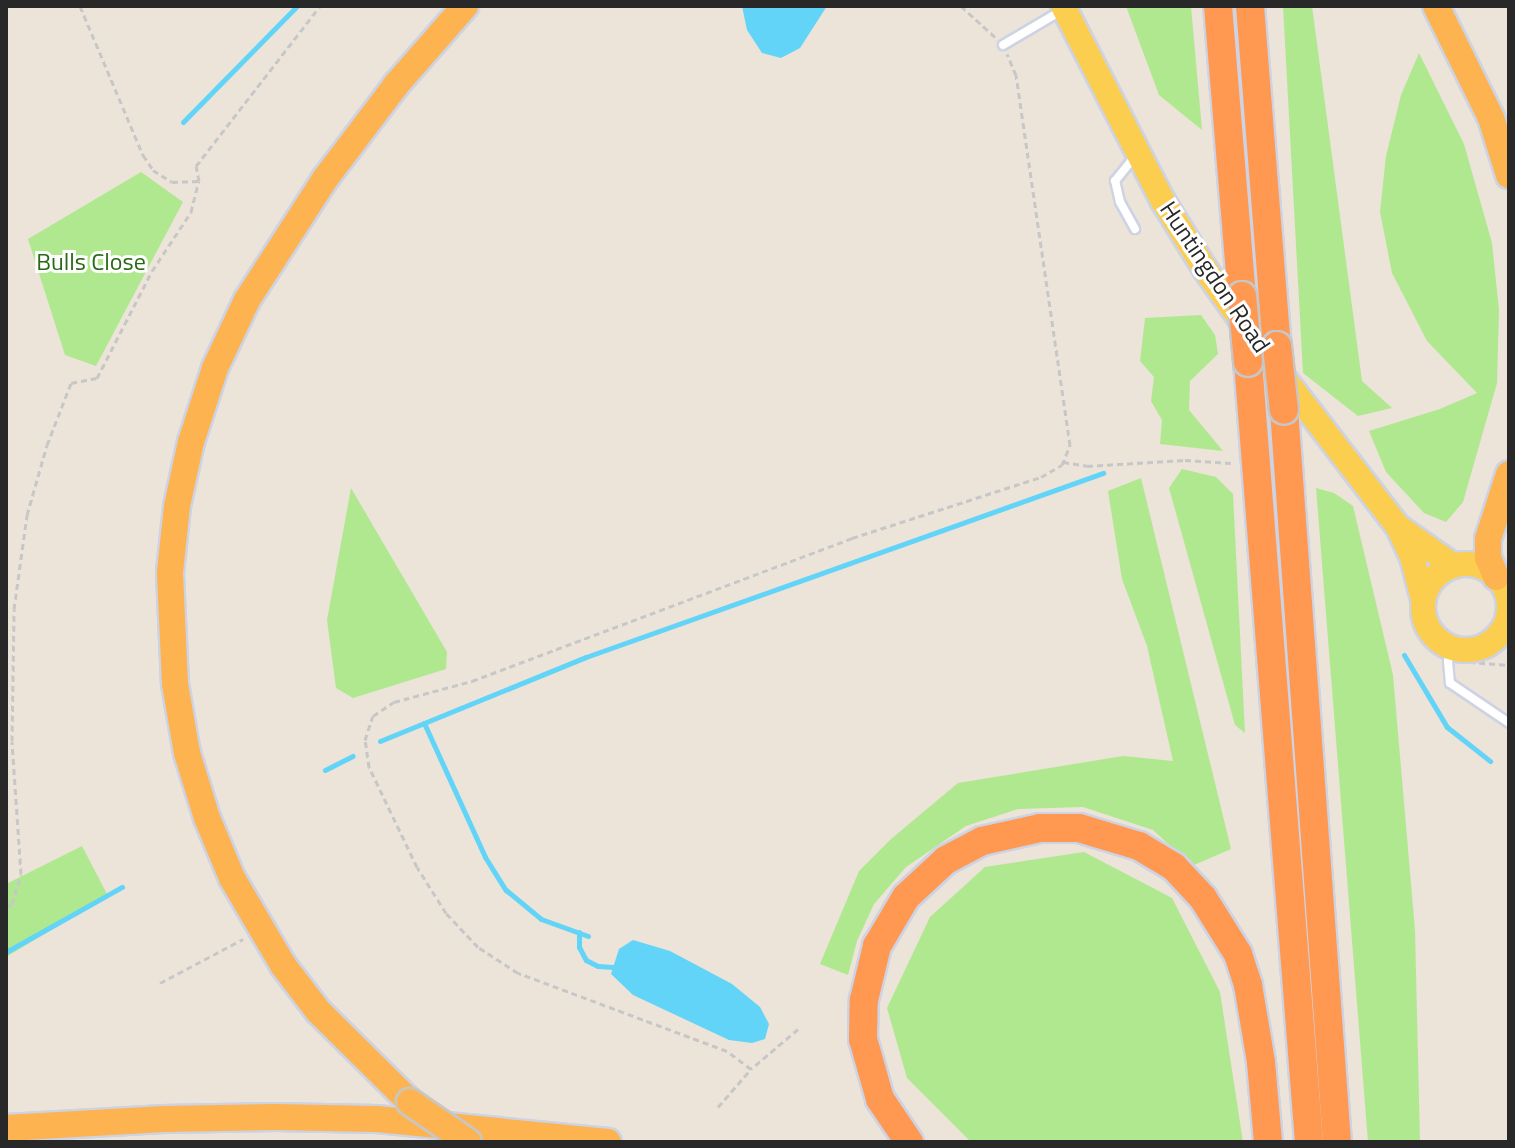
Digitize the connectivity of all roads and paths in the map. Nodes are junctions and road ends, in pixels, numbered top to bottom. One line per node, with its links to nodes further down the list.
1 (80, 6): 12 (path)
2 (320, 6): 12 (path)
3 (465, 6): 27 (highway)
4 (961, 6): 9 (path)
5 (1218, 6): 37 (highway, bridge)
6 (1250, 6): 38 (highway, bridge)
7 (1436, 6): 11 (highway)
8 (1064, 8): 9 (lane); 10 (main road, Huntingdon Road)
9 (1003, 45): 14 (path)
10 (1138, 153): 13 (lane); 17 (main road, Huntingdon Road)
11 (1509, 175)
12 (199, 181): 26 (path)
13 (1135, 229)
14 (1063, 462): 15 (path); 30 (path)
15 (1231, 463)
16 (1509, 474): 19 (highway)
17 (1398, 527): 18 (main road, Huntingdon Road); 20 (main road, Huntingdon Road)
18 (1454, 566): 19 (main road); 20 (main road)
19 (1504, 592): 23 (main road)
20 (1423, 599): 21 (main road)
21 (1452, 649): 23 (main road); 25 (lane)
22 (1509, 650): 23 (main road)
23 (1478, 655): 24 (path)
24 (1509, 665)
25 (1509, 723)
26 (6, 907)
27 (260, 930): 28 (path); 33 (highway, bridge)
28 (160, 983)
29 (798, 1029): 30 (path)
30 (751, 1069): 31 (path)
31 (718, 1107)
32 (6, 1128): 34 (highway)
33 (468, 1142)
34 (608, 1142)
35 (909, 1142): 36 (highway)
36 (1268, 1142)
37 (1309, 1142)
38 (1337, 1142)

